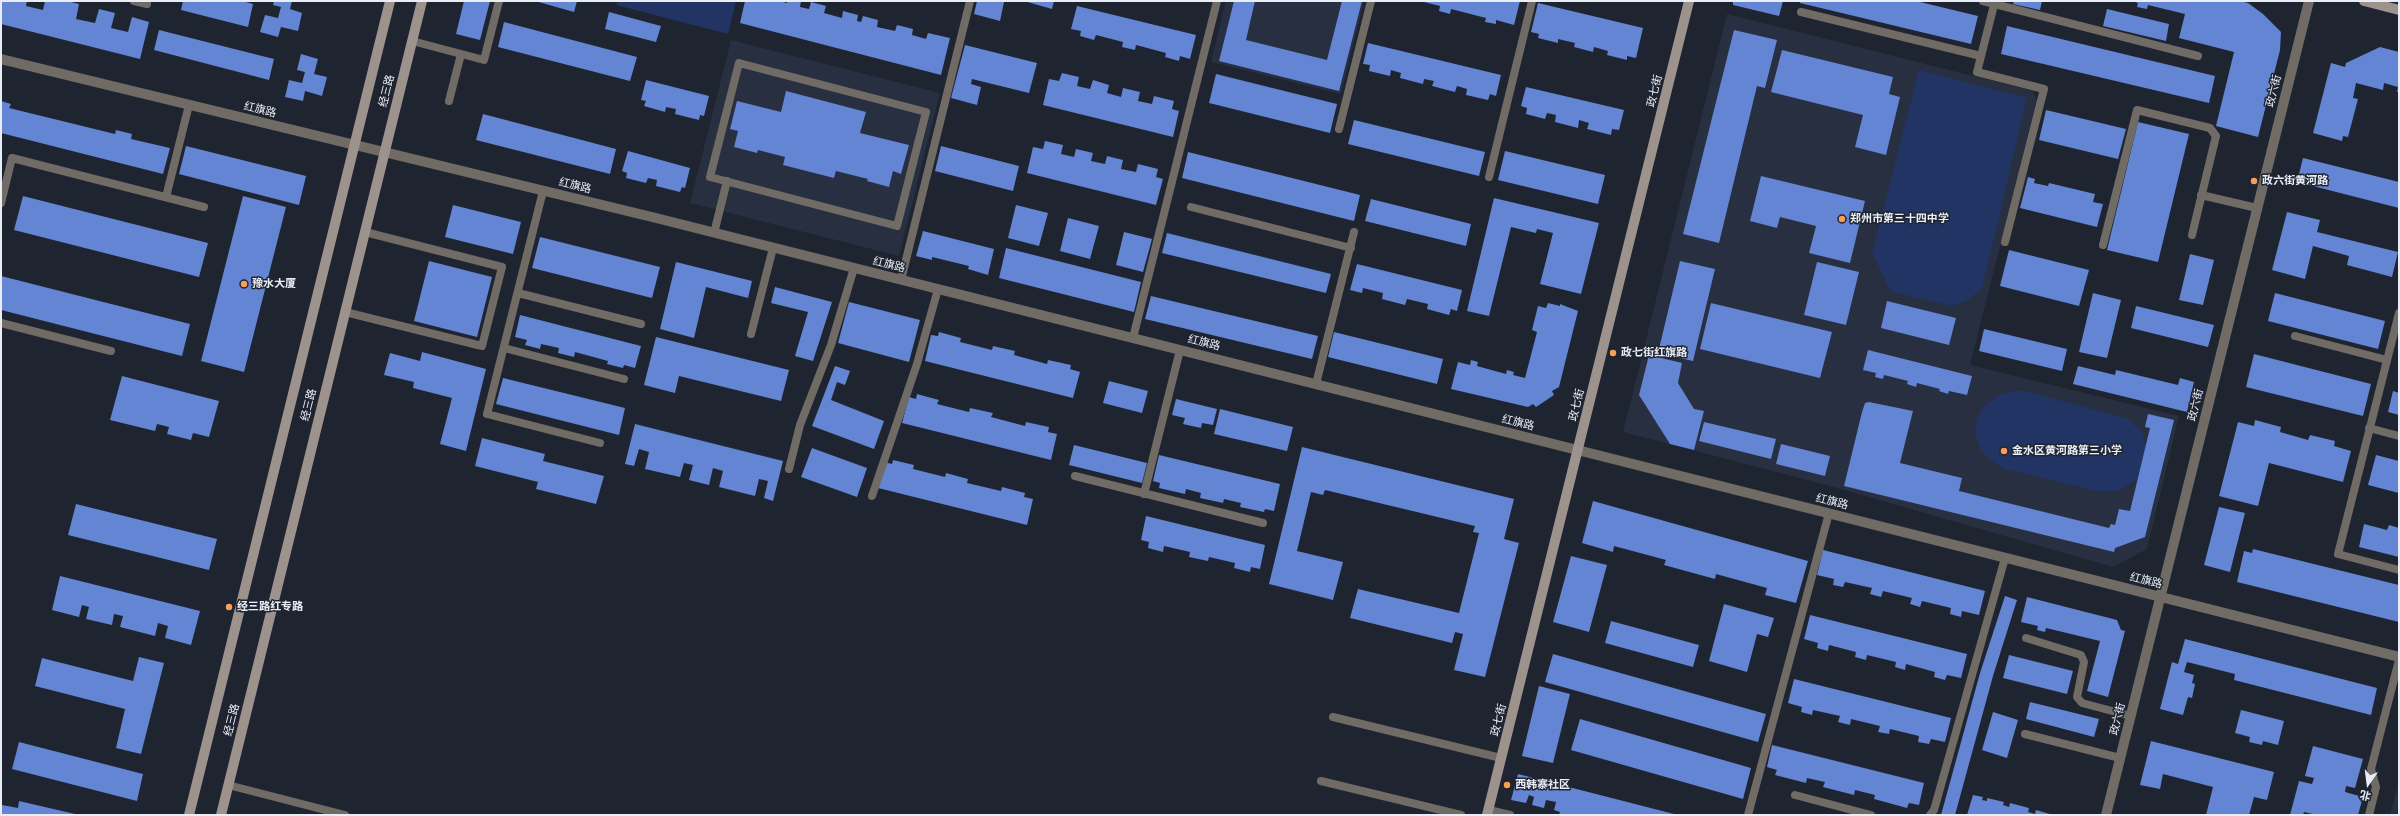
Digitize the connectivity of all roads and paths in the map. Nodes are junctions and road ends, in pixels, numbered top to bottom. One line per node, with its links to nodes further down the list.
1 (134, 1): 14 (lane)
2 (390, 1): 25 (main road, 经三路)
3 (422, 1): 17 (main road, 经三路)
4 (499, 1): 18 (lane)
5 (970, 1): 45 (lane)
6 (1217, 1): 54 (lane)
7 (1371, 1): 24 (lane)
8 (1532, 1): 27 (lane)
9 (1689, 1): 64 (main road, 政七街)
10 (1983, 1): 13 (lane)
11 (2309, 1): 35 (street, 政六街)
12 (2364, 1): 15 (main road)
13 (1994, 2): 19 (lane); 20 (lane)
14 (148, 4)
15 (2399, 10)
16 (1801, 12): 19 (lane)
17 (412, 41): 18 (lane); 26 (main road, 经三路)
18 (461, 54): 22 (lane)
19 (1981, 56): 40 (lane)
20 (2198, 56)
21 (1, 59): 23 (street, 红旗路)
22 (449, 101)
23 (189, 105): 25 (street, 红旗路); 31 (lane)
24 (1339, 129)
25 (354, 145): 26 (street, 红旗路); 85 (main road, 经三路)
26 (384, 152): 29 (street, 红旗路); 36 (main road, 经三路)
27 (1489, 177)
28 (727, 181): 28 (lane); 37 (lane)
29 (543, 191): 37 (street, 红旗路); 47 (lane)
30 (2201, 195): 35 (lane); 39 (lane); 41 (lane)
31 (166, 197): 32 (lane); 33 (lane)
32 (1, 203)
33 (204, 207)
34 (1191, 207): 43 (lane)
35 (2257, 208): 73 (street, 政六街)
36 (365, 232): 48 (main road, 经三路); 48 (lane)
37 (714, 232): 42 (street, 红旗路)
38 (1354, 232): 43 (lane)
39 (2192, 235)
40 (2005, 242)
41 (2103, 246)
42 (773, 248): 44 (street, 红旗路); 52 (lane)
43 (1350, 248): 60 (lane)
44 (854, 268): 45 (street, 红旗路); 65 (lane)
45 (901, 280): 46 (street, 红旗路)
46 (938, 289): 54 (street, 红旗路); 68 (lane)
47 (518, 293): 51 (lane); 55 (lane)
48 (345, 312): 82 (main road, 经三路)
49 (2399, 313): 58 (lane)
50 (1, 323): 57 (lane)
51 (641, 324)
52 (751, 334)
53 (2295, 336): 58 (lane)
54 (1133, 338): 56 (street, 红旗路)
55 (504, 348): 59 (lane); 63 (lane)
56 (1180, 350): 60 (street, 红旗路); 67 (lane)
57 (111, 351)
58 (2387, 360): 61 (lane)
59 (624, 379)
60 (1316, 384): 64 (street, 红旗路)
61 (2370, 428): 62 (lane); 72 (lane)
62 (2399, 436)
63 (600, 443)
64 (1578, 450): 69 (street, 红旗路); 79 (main road, 政七街)
65 (789, 468)
66 (1075, 476): 67 (lane)
67 (1144, 494): 70 (lane)
68 (872, 496)
69 (1829, 513): 71 (street, 红旗路); 90 (lane)
70 (1263, 523)
71 (2005, 558): 73 (street, 红旗路); 92 (lane)
72 (2399, 570)
73 (2160, 597): 75 (street, 红旗路); 76 (street, 政六街)
74 (2026, 638): 76 (lane)
75 (2399, 658): 94 (lane)
76 (2131, 716): 80 (street, 政六街)
77 (1332, 717): 79 (lane)
78 (2025, 734): 80 (lane)
79 (1501, 758): 84 (main road, 政七街)
80 (2120, 758): 93 (street, 政六街)
81 (1321, 781): 88 (lane)
82 (228, 786): 86 (main road, 经三路); 87 (lane)
83 (1795, 795): 91 (lane)
84 (1488, 812): 89 (lane)
85 (189, 815)
86 (221, 815)
87 (345, 815)
88 (1461, 815)
89 (1510, 815)
90 (1748, 815)
91 (1871, 815)
92 (1930, 815)
93 (2106, 815)
94 (2369, 815)

